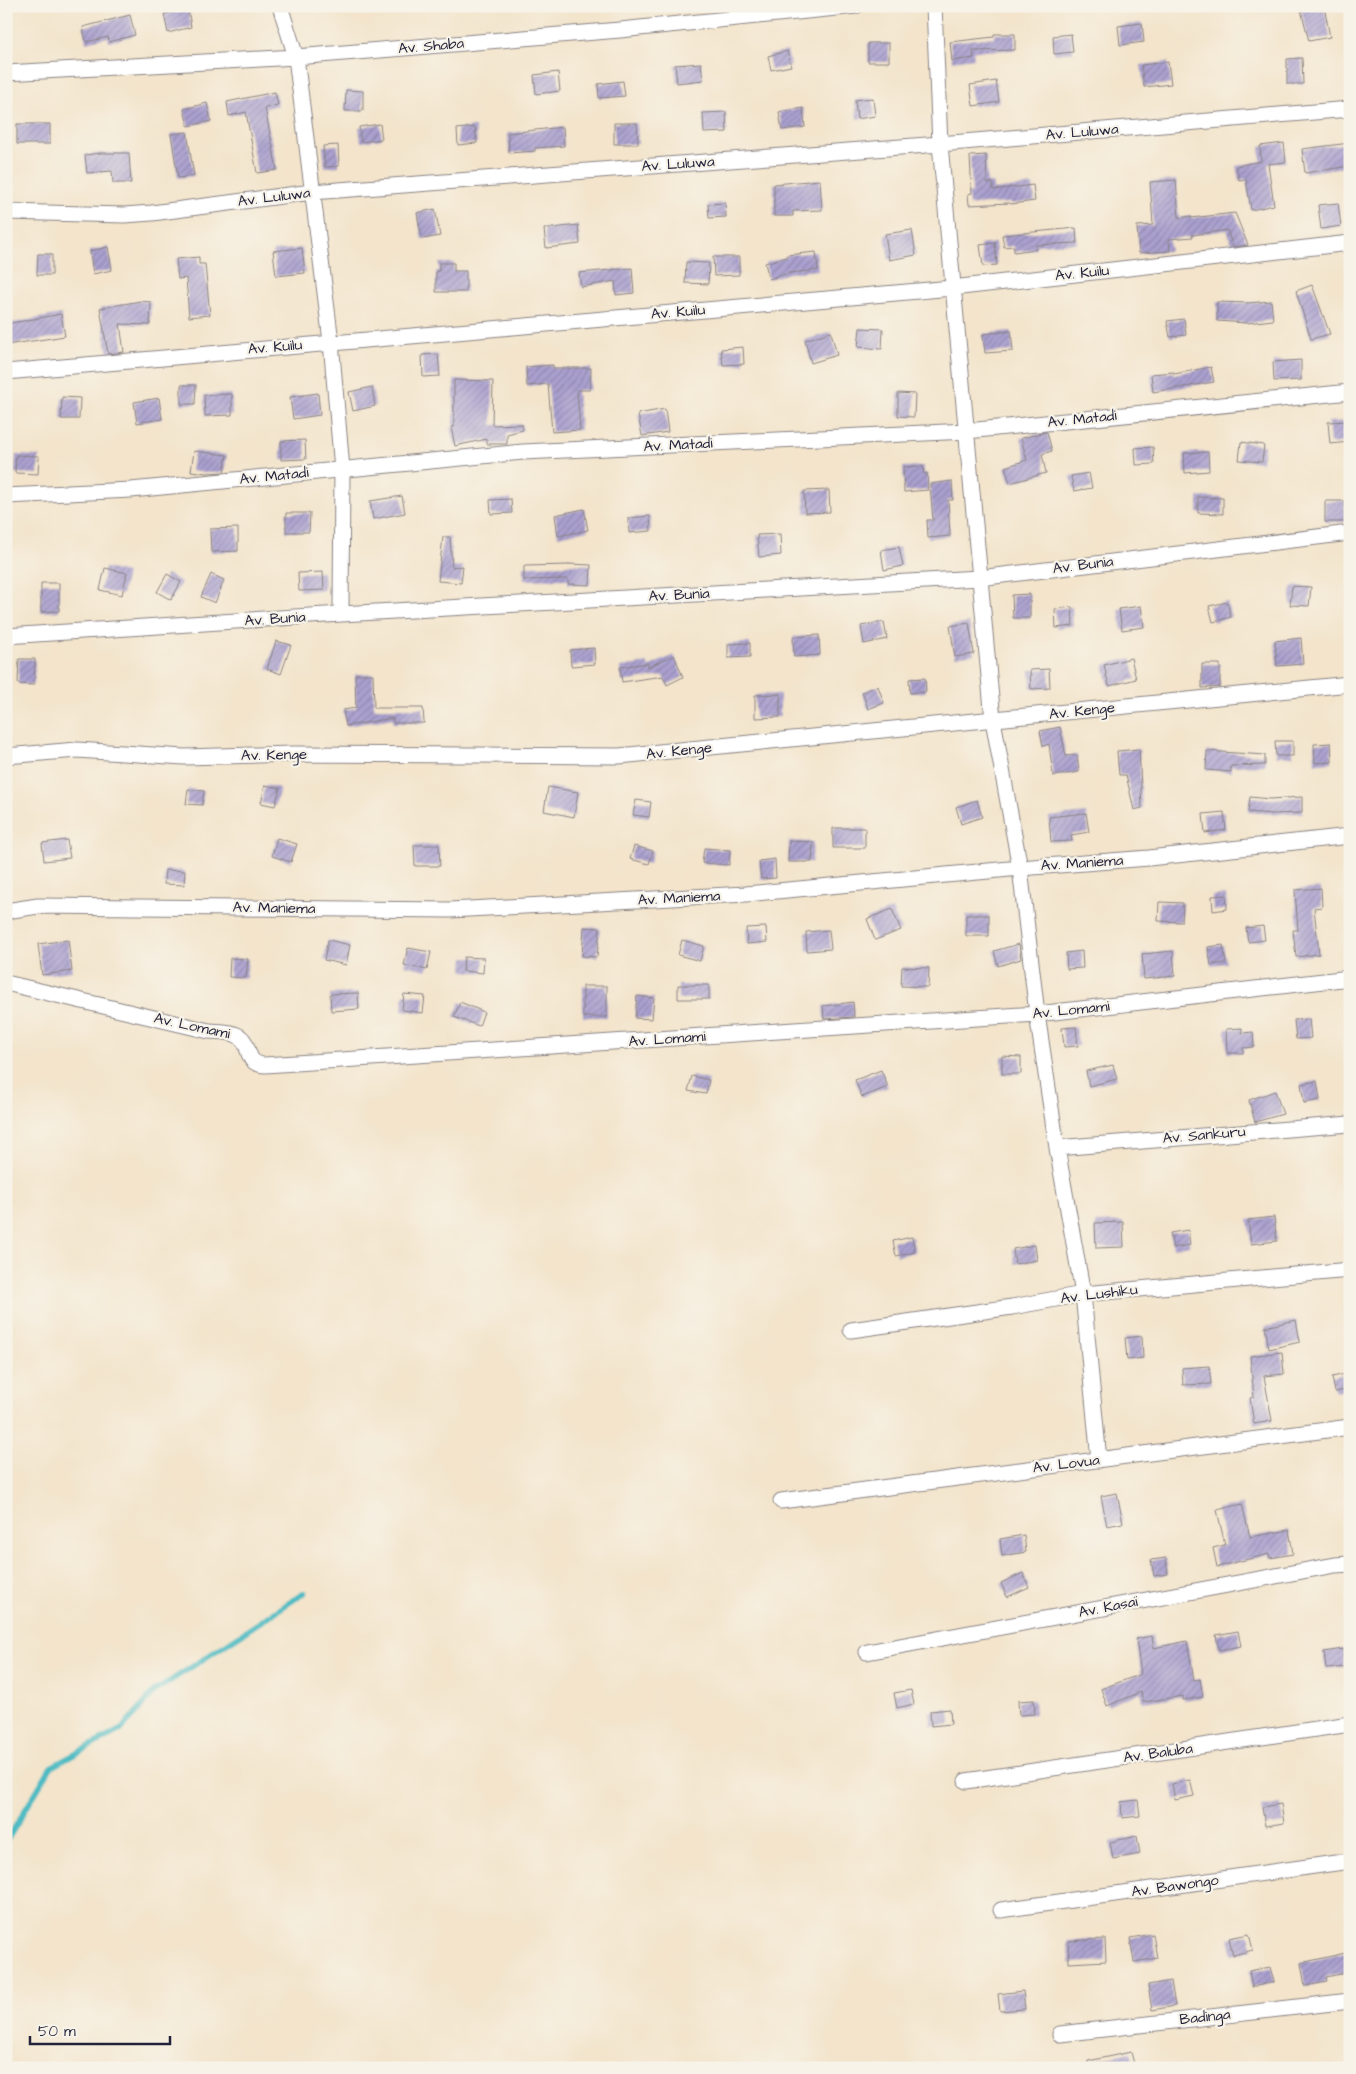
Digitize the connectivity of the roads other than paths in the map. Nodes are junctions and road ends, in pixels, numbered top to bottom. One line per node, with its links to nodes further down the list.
1 (280, 6): 4 (street)
2 (856, 6): 4 (street, Av. Shaba)
3 (934, 6): 7 (street)
4 (296, 57): 5 (street, Av. Shaba); 8 (street)
5 (6, 73)
6 (1350, 109): 7 (street, Av. Luluwa)
7 (940, 144): 8 (street, Av. Luluwa); 11 (street)
8 (312, 192): 9 (street, Av. Luluwa); 12 (street)
9 (6, 212)
10 (1350, 243): 11 (street, Av. Kuilu)
11 (952, 288): 12 (street, Av. Kuilu); 15 (street)
12 (331, 342): 13 (street, Av. Kuilu); 16 (street)
13 (6, 372)
14 (1350, 392): 15 (street, Av. Matadi)
15 (967, 431): 16 (street, Av. Matadi); 19 (street)
16 (342, 469): 17 (street, Av. Matadi); 20 (street)
17 (6, 496)
18 (1350, 533): 19 (street, Av. Bunia)
19 (979, 578): 20 (street, Av. Bunia); 23 (street)
20 (341, 614): 21 (street, Av. Bunia)
21 (6, 636)
22 (1350, 684): 23 (street, Av. Kenge)
23 (993, 720): 24 (street, Av. Kenge); 26 (street)
24 (6, 756)
25 (1350, 836): 26 (street, Av. Maniema)
26 (1020, 868): 27 (street, Av. Maniema); 30 (street)
27 (6, 911)
28 (1350, 978): 30 (street, Av. Lomami)
29 (6, 982): 30 (street, Av. Lomami)
30 (1037, 1014): 32 (street)
31 (1350, 1124): 32 (street, Av. Sankuru)
32 (1057, 1148): 34 (street)
33 (1350, 1270): 34 (street, Av. Lushiku)
34 (1083, 1294): 35 (street, Av. Lushiku); 37 (street)
35 (851, 1330)
36 (1350, 1427): 37 (street, Av. Lovua)
37 (1099, 1460): 38 (street, Av. Lovua)
38 (781, 1501)
39 (1350, 1564): 40 (street, Av. Kasaï)
40 (867, 1652)
41 (1350, 1724): 42 (street, Av. Baluba)
42 (966, 1781)
43 (1350, 1861): 44 (street, Av. Bawongo)
44 (1000, 1910)
45 (1350, 2001): 46 (street, Badinga)
46 (1060, 2034)

